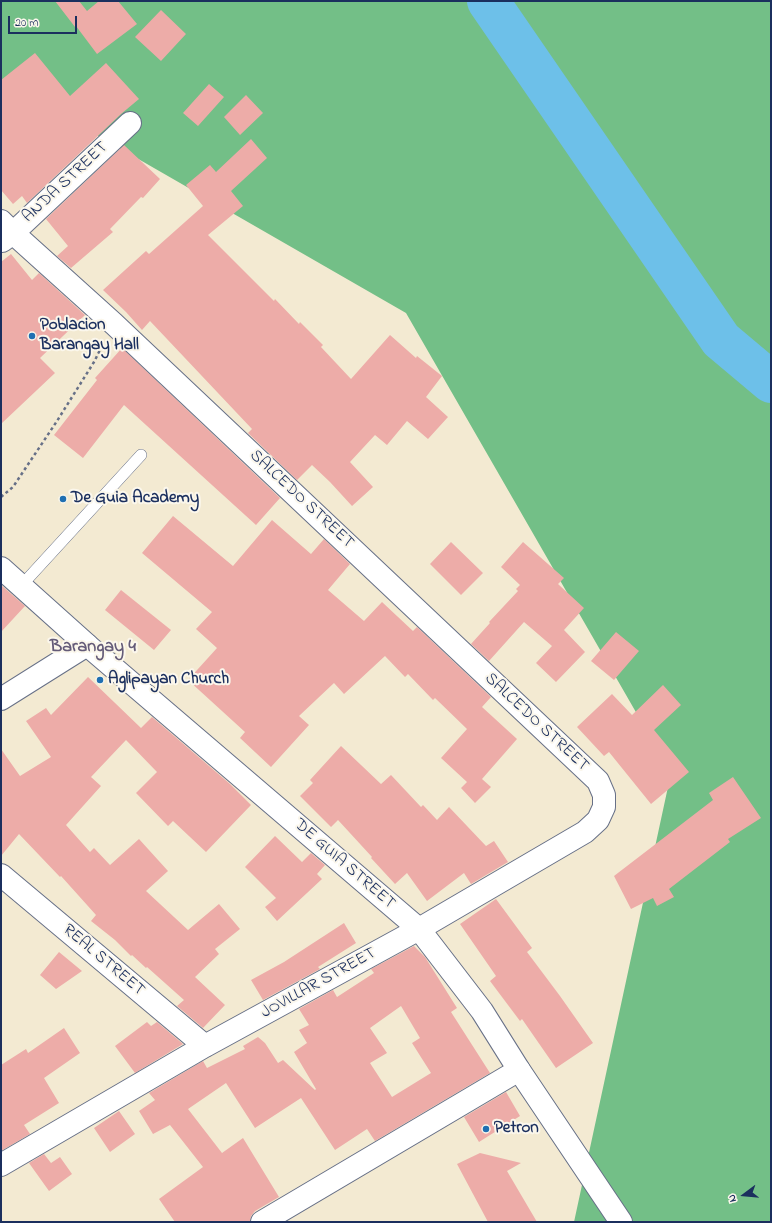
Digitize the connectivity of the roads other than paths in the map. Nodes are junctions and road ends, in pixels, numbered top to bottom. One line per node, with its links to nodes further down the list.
1 (130, 123): 2 (street, ANDA STREET)
2 (5, 232): 8 (street, SALCEDO STREET)
3 (141, 455): 5 (lane)
4 (1, 568): 5 (street, DE GUIA STREET)
5 (21, 586): 6 (street, DE GUIA STREET)
6 (88, 645): 7 (street); 10 (street, DE GUIA STREET)
7 (1, 699)
8 (598, 781): 10 (street, JOVILLAR STREET)
9 (1, 875): 11 (street, REAL STREET)
10 (419, 929): 11 (street, JOVILLAR STREET); 12 (street, DE GUIA STREET)
11 (205, 1046): 13 (street, JOVILLAR STREET)
12 (519, 1070): 14 (street); 15 (street, DE GUIA STREET)
13 (1, 1164)
14 (262, 1222)
15 (621, 1222)

